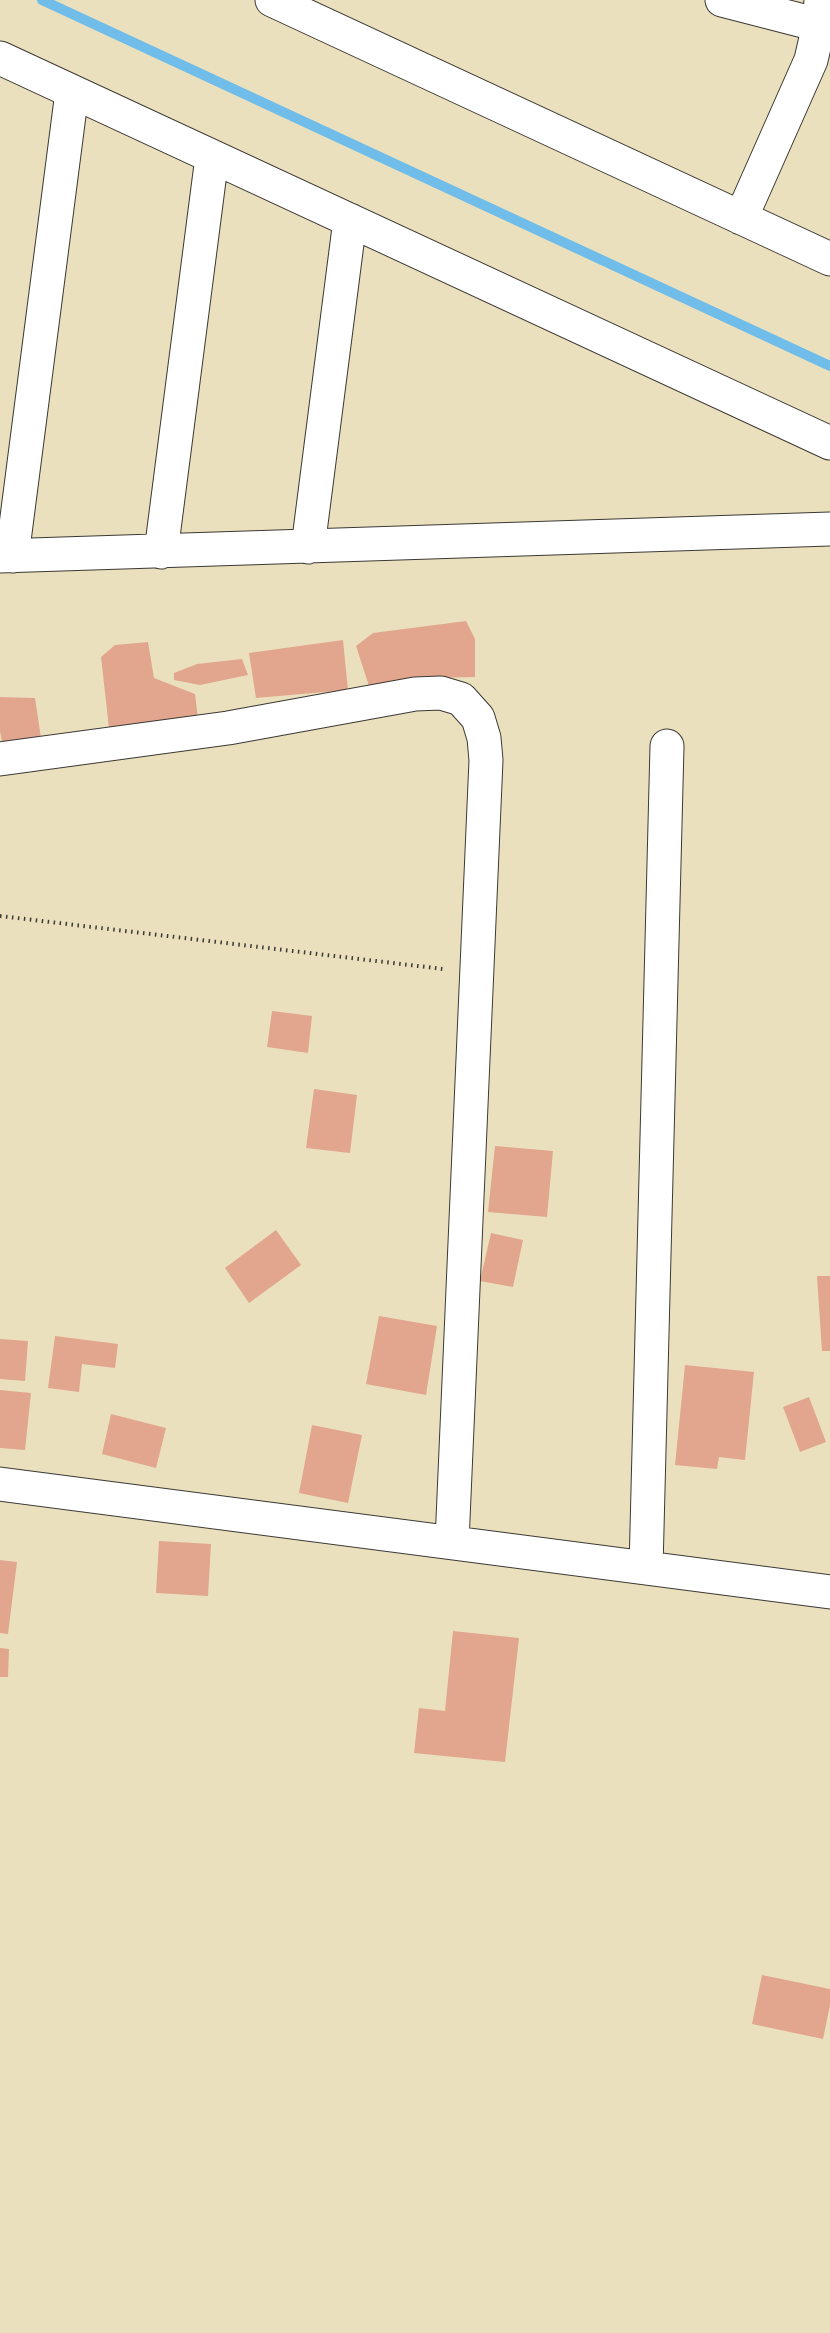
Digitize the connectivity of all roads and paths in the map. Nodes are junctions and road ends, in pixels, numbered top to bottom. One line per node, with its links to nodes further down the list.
1 (272, 0): 3 (street)
2 (722, 0): 4 (street)
3 (314, 9): 8 (street)
4 (820, 13): 8 (street)
5 (0, 58): 6 (street)
6 (72, 92): 7 (street); 15 (street)
7 (212, 157): 9 (street); 14 (street)
8 (741, 218): 10 (street)
9 (350, 220): 11 (street); 13 (street)
10 (830, 259)
11 (830, 443)
12 (830, 529): 13 (street)
13 (308, 546): 14 (street)
14 (161, 552): 15 (street)
15 (6, 556)
16 (667, 746): 22 (street)
17 (0, 759): 19 (street)
18 (0, 916): 19 (path)
19 (476, 973): 21 (street)
20 (0, 1484): 21 (street)
21 (452, 1542): 22 (street)
22 (646, 1568): 23 (street)
23 (830, 1592)

